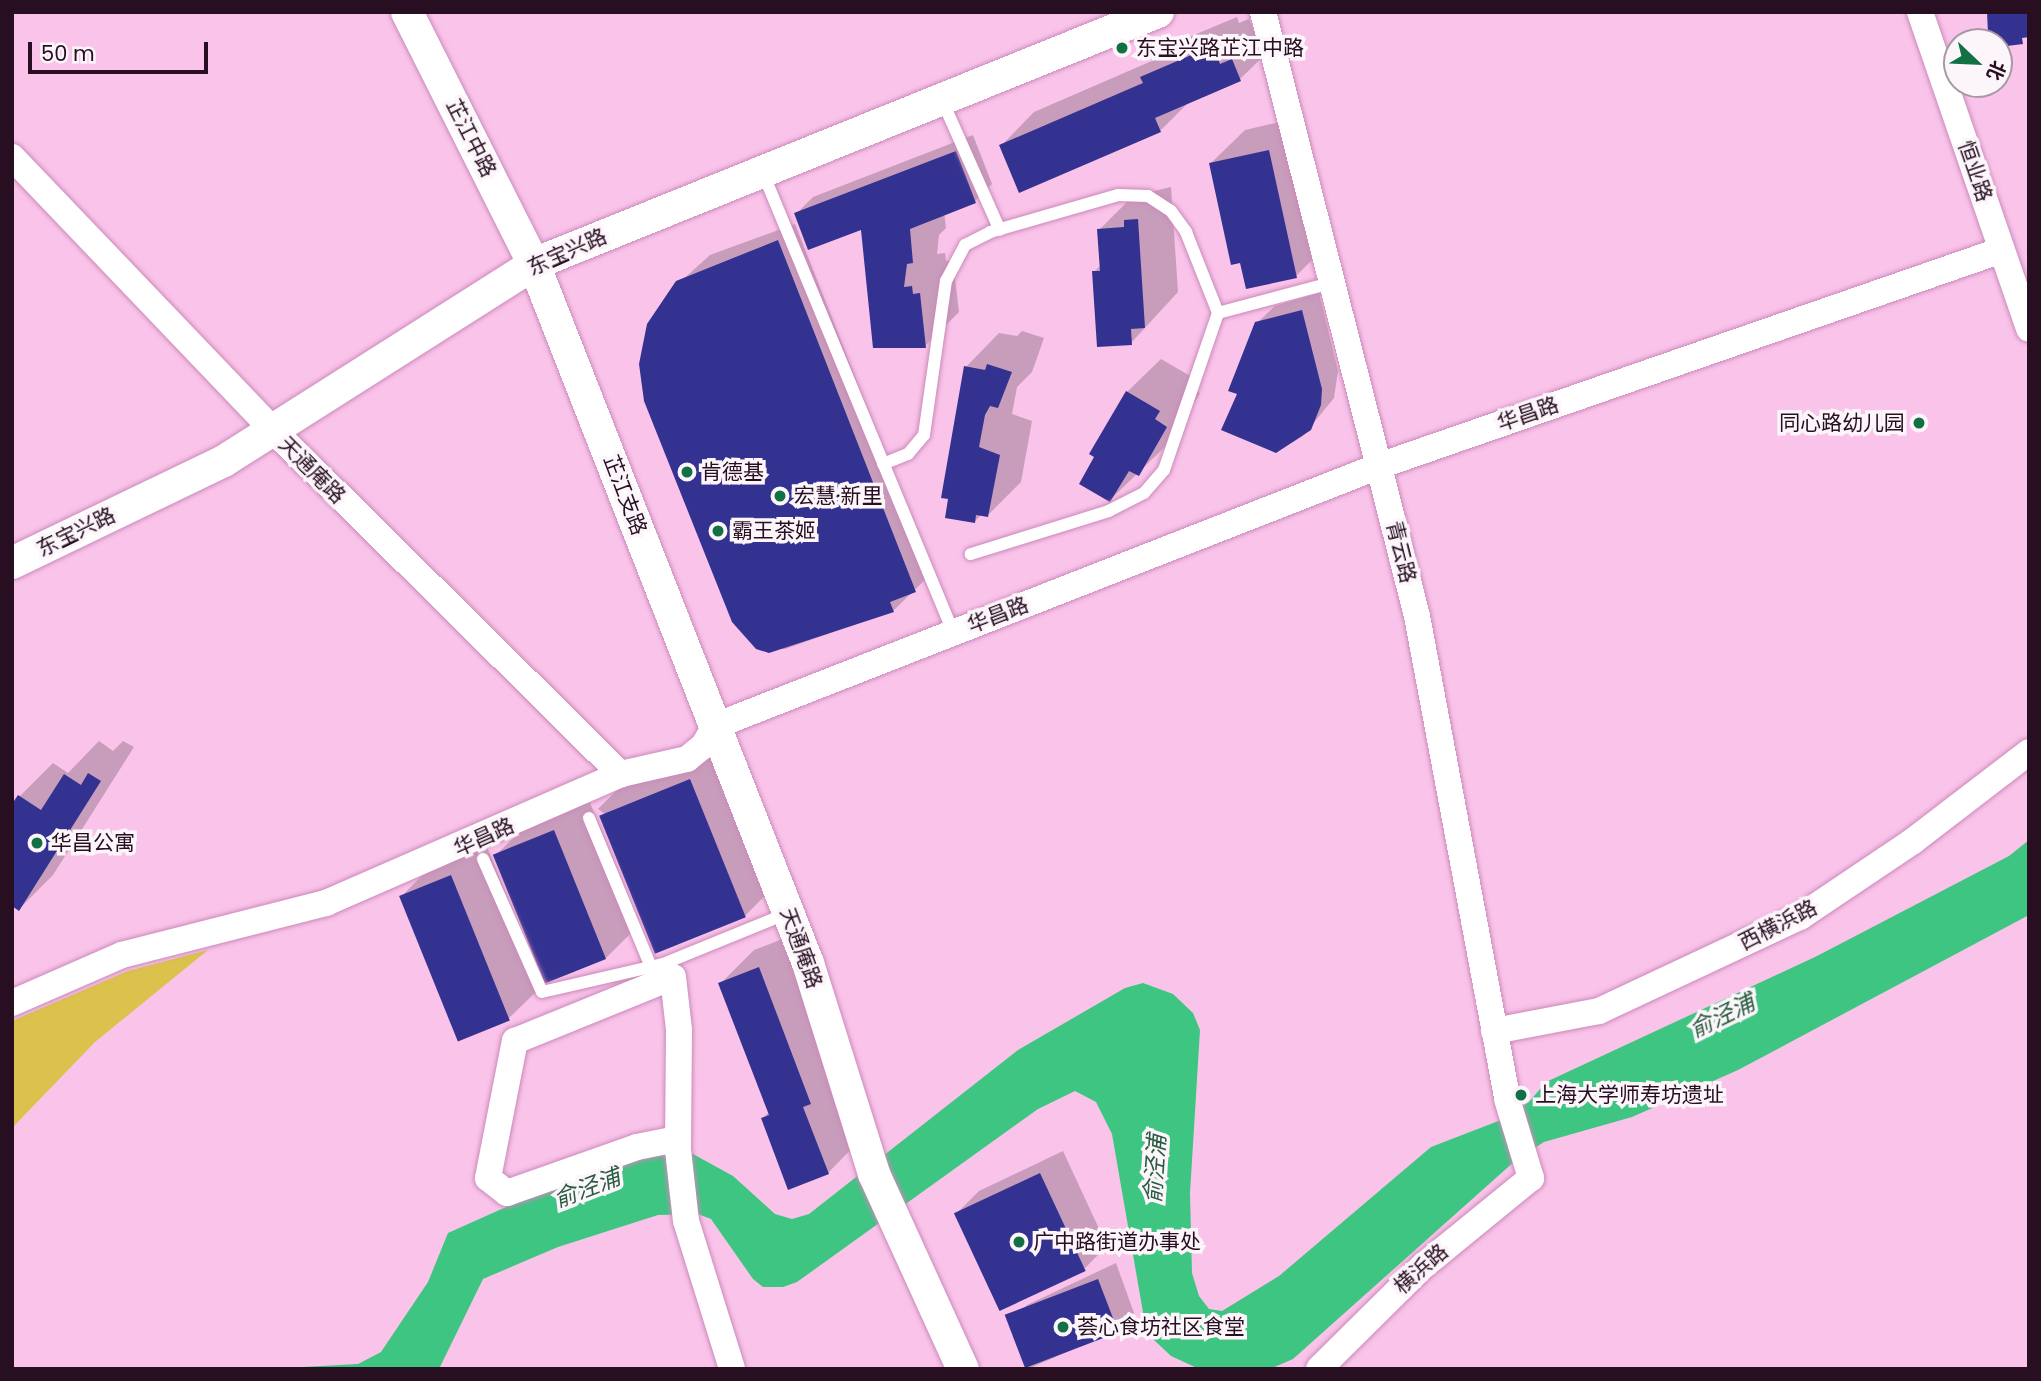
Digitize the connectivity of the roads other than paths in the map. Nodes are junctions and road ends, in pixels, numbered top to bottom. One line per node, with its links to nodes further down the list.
1 (407, 12): 10 (street, 芷江中路)
2 (1158, 12): 5 (street, 东宝兴路)
3 (1263, 12): 11 (street, 青云路)
4 (1920, 12): 9 (street, 恒业路)
5 (942, 100): 7 (street, 东宝兴路); 8 (lane)
6 (12, 157): 14 (street, 天通庵路)
7 (762, 170): 10 (street, 东宝兴路); 15 (lane)
8 (1000, 230): 12 (lane); 15 (lane)
9 (2002, 250): 13 (street, 恒业路); 16 (street, 华昌路)
10 (534, 264): 14 (street, 东宝兴路); 20 (street, 芷江支路)
11 (1331, 283): 12 (lane); 16 (street, 青云路)
12 (1218, 313): 17 (lane)
13 (2029, 329)
14 (274, 431): 18 (street, 东宝兴路); 22 (street, 天通庵路)
15 (883, 464): 19 (lane)
16 (1379, 466): 19 (street, 华昌路); 28 (street, 青云路)
17 (971, 554)
18 (12, 563)
19 (953, 632): 20 (street, 华昌路)
20 (715, 726): 22 (street, 华昌路); 25 (street, 天通庵路)
21 (2029, 752): 28 (street, 西横浜路)
22 (621, 775): 27 (street, 华昌路)
23 (589, 818): 26 (lane)
24 (483, 859): 26 (lane)
25 (788, 913): 26 (lane); 32 (street, 天通庵路)
26 (651, 967)
27 (12, 1003)
28 (1494, 1031): 30 (street, 青云路)
29 (678, 1144): 29 (street); 31 (street)
30 (1529, 1173): 33 (street, 横浜路)
31 (732, 1369)
32 (963, 1369)
33 (1319, 1369)

